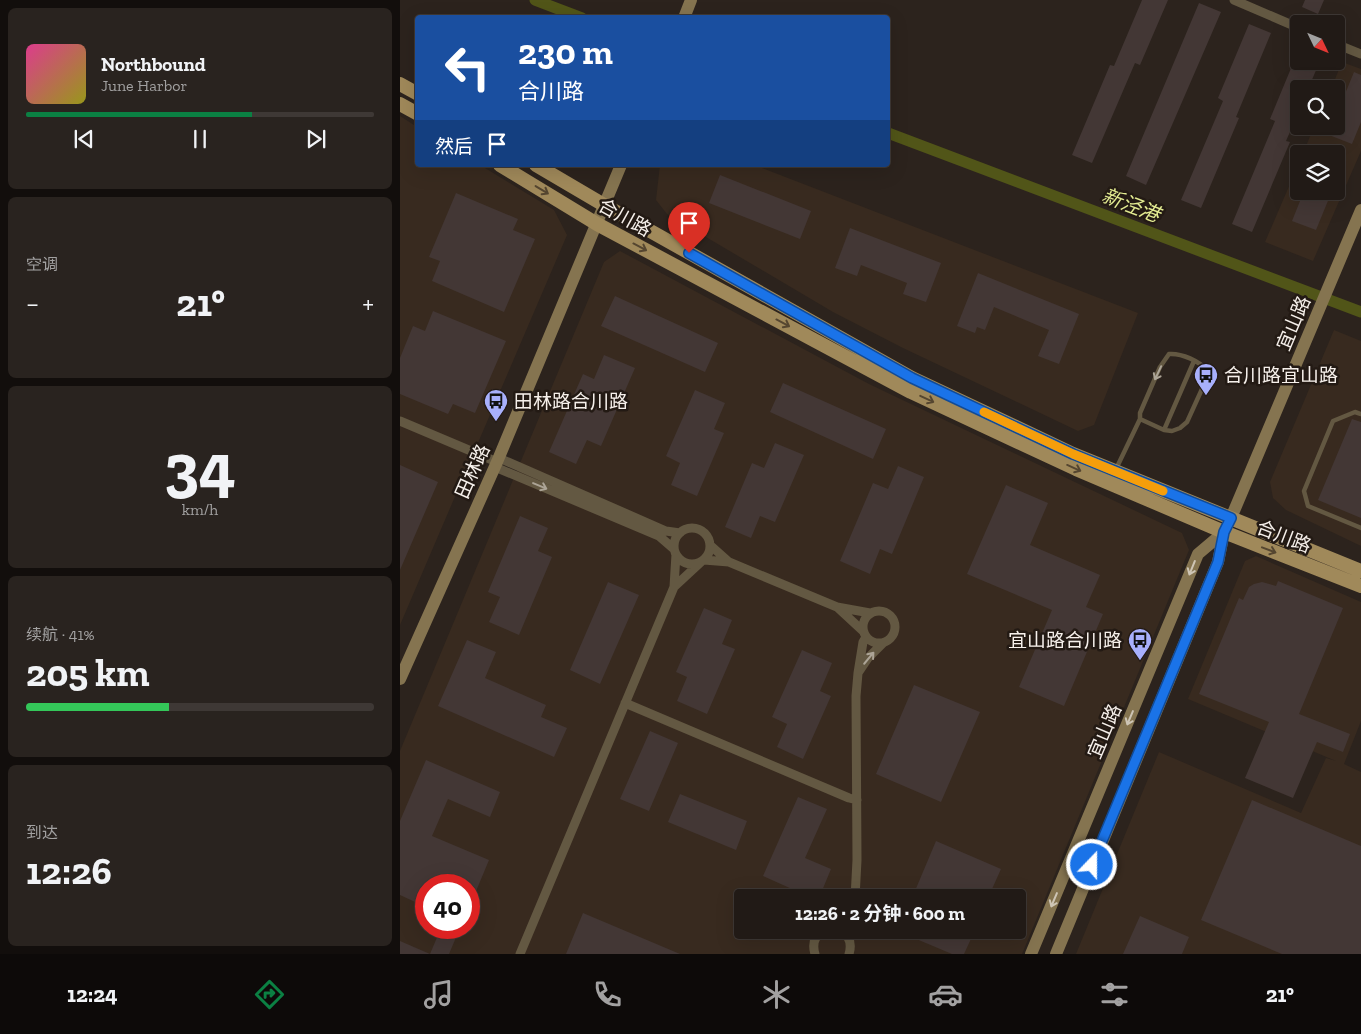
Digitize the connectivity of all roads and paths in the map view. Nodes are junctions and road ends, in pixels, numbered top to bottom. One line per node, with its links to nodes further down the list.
1 (691, 0): 3 (street)
2 (1234, 0): 4 (street)
3 (685, 15)
4 (1290, 24)
5 (1345, 48): 6 (street)
6 (1361, 54)
7 (400, 84): 8 (main road)
8 (415, 92)
9 (400, 104): 10 (main road)
10 (415, 112)
11 (503, 167): 16 (main road, 合川路, one-way to 16)
12 (539, 167): 14 (main road, 合川路)
13 (620, 167): 14 (street, 田林路)
14 (604, 205): 16 (street, 田林路); 23 (main road, 合川路)
15 (1361, 210): 24 (street, 宜山路)
16 (597, 224): 22 (street, 田林路); 26 (main road, 合川路, one-way to 26)
17 (1194, 361): 19 (lane, one-way to 19); 21 (lane); 21 (lane)
18 (1361, 414): 25 (lane)
19 (1140, 419): 21 (lane); 23 (lane)
20 (400, 421): 22 (street)
21 (1164, 430)
22 (497, 462): 27 (street); 29 (street, one-way to 29); 40 (street, 田林路)
23 (1115, 471): 24 (main road, 合川路)
24 (1231, 518): 26 (street, 宜山路); 32 (main road, 合川路)
25 (1361, 528)
26 (1224, 532): 33 (main road, 合川路, one-way to 33); 49 (street, 宜山路, one-way to 49); 50 (street, 宜山路)
27 (680, 533): 28 (street); 29 (street)
28 (710, 545): 30 (street); 31 (street)
29 (675, 552): 30 (street); 34 (street)
30 (702, 561): 31 (street); 34 (street)
31 (729, 562): 35 (street)
32 (1361, 571)
33 (1361, 586)
34 (674, 587): 41 (street)
35 (836, 608): 36 (street); 37 (street)
36 (870, 613): 37 (street); 38 (street)
37 (865, 635): 38 (street); 39 (street)
38 (883, 643): 39 (street, one-way to 38)
39 (858, 673): 42 (street)
40 (400, 679)
41 (626, 703): 42 (street); 46 (street)
42 (857, 800): 43 (street)
43 (854, 889)
44 (815, 939): 47 (street)
45 (849, 939): 48 (street)
46 (520, 954)
47 (815, 954)
48 (849, 954)
49 (1031, 954)
50 (1056, 954)

